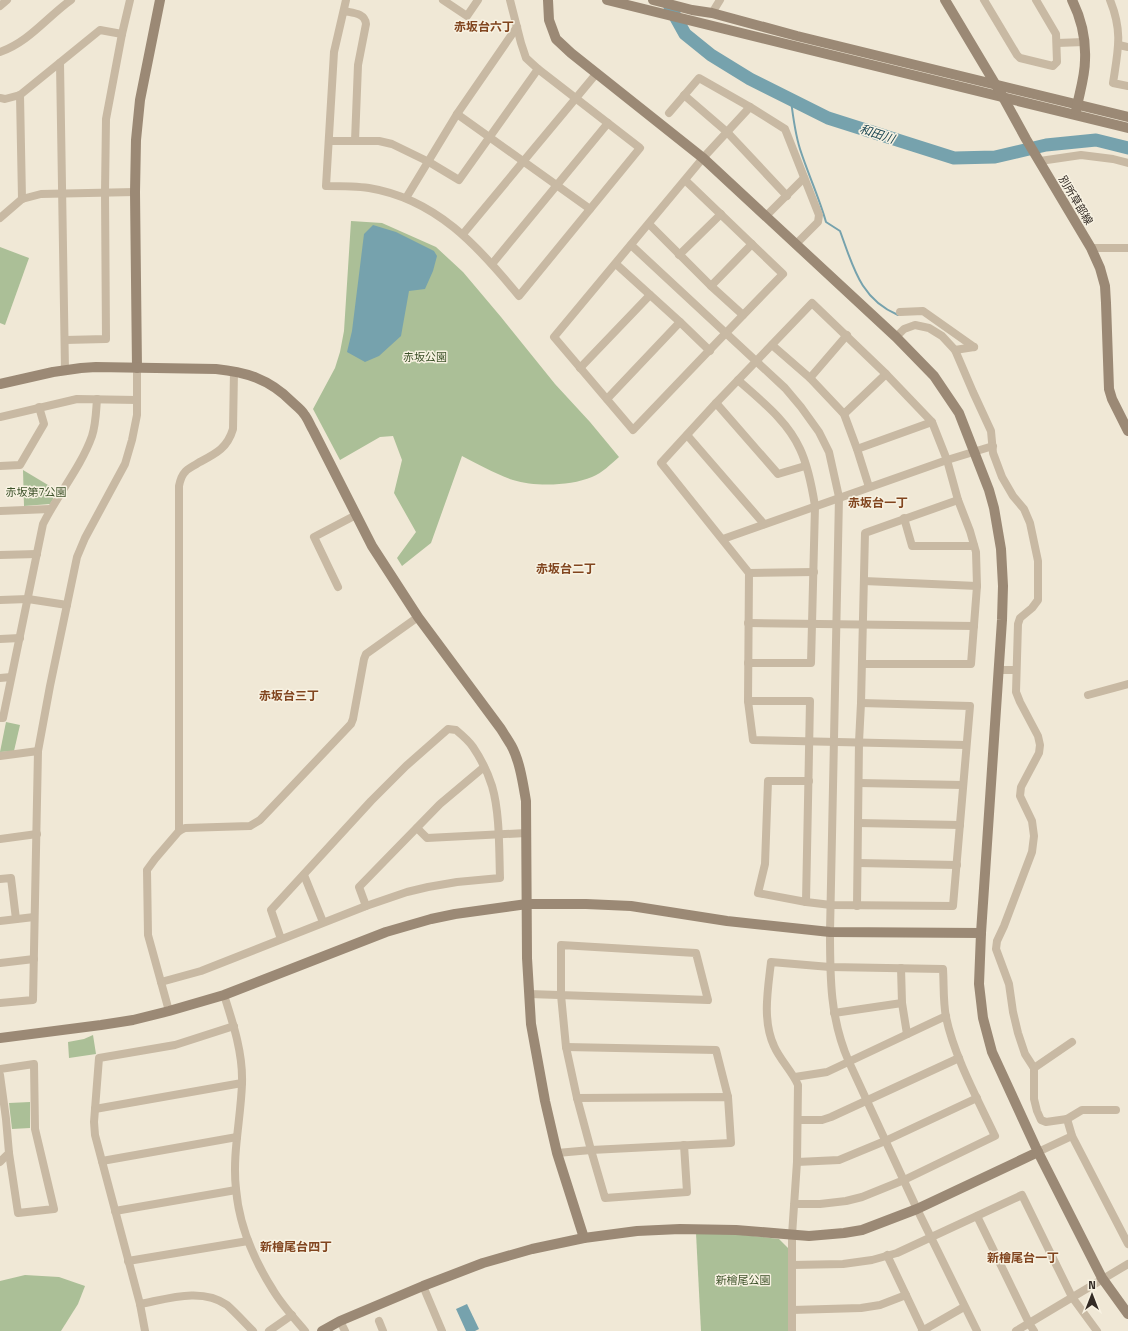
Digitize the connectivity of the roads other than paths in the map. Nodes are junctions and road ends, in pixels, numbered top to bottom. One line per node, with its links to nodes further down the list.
1 (7, 0): 18 (street)
2 (71, 0): 27 (street)
3 (130, 0): 22 (street)
4 (346, 0): 19 (street)
5 (443, 0): 6 (street)
6 (478, 0)
7 (510, 0): 21 (street)
8 (548, 0): 30 (street)
9 (607, 0): 35 (street)
10 (653, 0): 20 (street)
11 (720, 0): 20 (street)
12 (944, 0): 31 (street, 別所草部線)
13 (984, 0): 24 (street)
14 (1036, 0): 24 (street)
15 (1072, 0): 23 (street)
16 (1110, 0): 25 (street)
17 (157, 1): 60 (street)
18 (0, 6)
19 (344, 11): 48 (street); 49 (street)
20 (712, 13): 31 (street)
21 (517, 27): 29 (street); 41 (street)
22 (122, 34): 28 (street); 59 (street)
23 (1084, 42): 24 (street); 38 (street)
24 (1057, 43)
25 (1118, 45): 26 (street); 32 (street)
26 (1128, 47)
27 (0, 52)
28 (60, 63): 33 (street); 58 (street)
29 (538, 69): 37 (street); 47 (street)
30 (596, 74): 37 (street); 50 (street)
31 (995, 84): 35 (street, 別所草部線); 38 (street)
32 (1128, 86)
33 (20, 95): 36 (street); 63 (street)
34 (684, 95): 39 (street); 40 (street); 46 (street)
35 (1003, 97): 42 (street); 51 (street, 別所草部線)
36 (0, 98)
37 (575, 98): 44 (street); 52 (street)
38 (1077, 104): 42 (street); 43 (street)
39 (750, 107): 46 (street); 55 (street)
40 (669, 113)
41 (457, 114): 47 (street); 53 (street)
42 (1075, 115): 45 (street)
43 (1128, 117)
44 (608, 123): 57 (street); 64 (street)
45 (1128, 128)
46 (727, 132): 50 (street); 61 (street)
47 (490, 136): 52 (street); 53 (street)
48 (329, 141): 49 (street); 62 (street)
49 (355, 141): 53 (street)
50 (703, 158): 56 (street); 66 (street)
51 (1039, 160): 54 (street); 73 (street, 別所草部線)
52 (523, 161): 57 (street); 69 (street)
53 (429, 162): 62 (street)
54 (1128, 163)
55 (804, 178): 61 (street); 71 (street)
56 (686, 180): 65 (street); 68 (street)
57 (557, 186): 64 (street); 76 (street)
58 (63, 192): 59 (street); 63 (street); 86 (street)
59 (105, 192): 60 (street); 86 (street)
60 (135, 192): 91 (street)
61 (787, 196): 66 (street)
62 (406, 198): 69 (street)
63 (22, 199): 67 (street)
64 (590, 208): 76 (street)
65 (721, 214): 70 (street); 75 (street)
66 (766, 216): 71 (street)
67 (0, 218)
68 (649, 224): 72 (street); 75 (street)
69 (463, 234): 76 (street)
70 (752, 244): 78 (street); 81 (street)
71 (796, 244): 85 (street)
72 (631, 245): 77 (street); 83 (street)
73 (1091, 248): 74 (street); 107 (street, 別所草部線)
74 (1128, 248)
75 (680, 256): 78 (street)
76 (492, 264)
77 (616, 264): 79 (street); 92 (street)
78 (711, 286): 81 (street)
79 (650, 295): 82 (street); 92 (street)
80 (900, 312): 88 (street)
81 (743, 315): 83 (street)
82 (680, 322): 89 (street); 100 (street)
83 (726, 332): 89 (street); 90 (street)
84 (847, 335): 87 (street); 95 (street); 96 (street)
85 (896, 338): 88 (street); 111 (street)
86 (65, 340): 93 (street)
87 (772, 345): 90 (street); 96 (street)
88 (955, 350): 109 (street)
89 (710, 351): 100 (street)
90 (756, 361): 97 (street); 116 (street)
91 (137, 368): 93 (street); 94 (street); 101 (street)
92 (580, 368): 100 (street)
93 (65, 370): 98 (street)
94 (234, 371): 121 (street); 168 (street)
95 (886, 374): 104 (street); 106 (street)
96 (810, 378): 104 (street)
97 (738, 380): 102 (street); 114 (street)
98 (0, 384)
99 (97, 399): 101 (street); 103 (street); 119 (street)
100 (607, 399)
101 (137, 400): 135 (street)
102 (716, 403): 108 (street); 114 (street)
103 (39, 407): 105 (street); 113 (street)
104 (844, 414): 110 (street)
105 (0, 417)
106 (932, 422): 110 (street); 112 (street)
107 (1128, 431)
108 (687, 435): 123 (street); 124 (street)
109 (993, 446): 111 (street); 147 (street)
110 (857, 449): 115 (street)
111 (974, 451): 112 (street); 146 (street)
112 (946, 460): 115 (street); 117 (street)
113 (0, 466)
114 (806, 466): 118 (street)
115 (869, 487): 116 (street)
116 (839, 497): 118 (street); 139 (street)
117 (958, 500): 122 (street); 125 (street)
118 (815, 506): 123 (street); 128 (street)
119 (50, 509): 120 (street); 126 (street)
120 (0, 511)
121 (356, 515): 132 (street); 136 (street)
122 (904, 518): 125 (street); 130 (street)
123 (764, 524): 124 (street)
124 (722, 539): 129 (street)
125 (974, 546): 131 (street)
126 (37, 554): 127 (street); 133 (street)
127 (0, 555)
128 (814, 572): 129 (street); 138 (street)
129 (749, 573): 137 (street)
130 (864, 581): 131 (street); 140 (street)
131 (977, 586): 141 (street)
132 (338, 588)
133 (28, 599): 134 (street); 135 (street); 142 (street)
134 (0, 600)
135 (67, 605): 159 (street)
136 (418, 617): 168 (street); 169 (street)
137 (748, 623): 138 (street); 144 (street)
138 (812, 623): 139 (street); 144 (street)
139 (836, 624): 140 (street); 156 (street)
140 (862, 624): 141 (street); 145 (street)
141 (974, 626): 145 (street)
142 (20, 638): 143 (street); 148 (street)
143 (0, 639)
144 (748, 664): 152 (street)
145 (862, 664): 153 (street)
146 (999, 670): 147 (street); 187 (street)
147 (1016, 670): 209 (street)
148 (11, 677): 149 (street); 154 (street)
149 (0, 678)
150 (1128, 684): 151 (street)
151 (1088, 695)
152 (748, 701): 155 (street); 155 (street)
153 (861, 703): 157 (street); 158 (street)
154 (0, 718)
155 (810, 741): 156 (street); 162 (street)
156 (834, 742): 157 (street); 179 (street)
157 (859, 742): 158 (street); 163 (street)
158 (966, 745): 164 (street)
159 (38, 750): 160 (street); 170 (street)
160 (0, 756)
161 (484, 767): 167 (street); 171 (street); 175 (street)
162 (809, 781): 177 (street); 177 (street)
163 (859, 782): 164 (street); 165 (street)
164 (963, 785): 166 (street)
165 (858, 823): 166 (street); 173 (street)
166 (960, 824): 174 (street)
167 (417, 828): 171 (street); 180 (street)
168 (179, 831): 193 (street)
169 (526, 833): 171 (street); 178 (street)
170 (37, 834): 172 (street); 182 (street)
171 (498, 834): 180 (street)
172 (0, 839)
173 (858, 863): 174 (street); 181 (street)
174 (957, 865): 181 (street)
175 (304, 874): 185 (street); 188 (street)
176 (0, 880): 183 (street)
177 (806, 902): 179 (street)
178 (527, 904): 186 (street); 194 (street); 195 (street)
179 (831, 905): 181 (street); 186 (street)
180 (366, 906): 185 (street)
181 (857, 906)
182 (34, 917): 183 (street); 189 (street)
183 (16, 919): 184 (street)
184 (0, 921)
185 (323, 922): 188 (street)
186 (830, 932): 187 (street); 191 (street)
187 (981, 933): 227 (street)
188 (281, 939): 193 (street)
189 (34, 959): 190 (street); 198 (street)
190 (0, 963)
191 (830, 967): 192 (street); 200 (street); 212 (street)
192 (901, 968): 197 (street); 201 (street)
193 (161, 982): 199 (street)
194 (529, 994): 196 (street); 229 (street)
195 (224, 995): 199 (street); 202 (street)
196 (561, 996): 196 (street); 206 (street)
197 (902, 1002): 200 (street); 203 (street)
198 (0, 1004)
199 (169, 1011): 204 (street)
200 (834, 1013): 208 (street)
201 (946, 1016): 203 (street); 207 (street)
202 (234, 1026): 213 (street); 218 (street)
203 (907, 1034): 208 (street)
204 (0, 1038)
205 (1072, 1042): 209 (street)
206 (566, 1047): 214 (street); 215 (street)
207 (959, 1058): 216 (street); 217 (street)
208 (848, 1062): 212 (street); 217 (street)
209 (1034, 1068): 220 (street)
210 (0, 1069): 228 (street)
211 (0, 1075): 228 (street)
212 (795, 1077): 221 (street)
213 (242, 1083): 218 (street); 223 (street)
214 (728, 1097): 215 (street); 225 (street)
215 (577, 1098): 226 (street)
216 (977, 1098): 224 (street); 233 (street)
217 (868, 1101): 221 (street); 224 (street)
218 (95, 1109): 230 (street)
219 (1116, 1110): 220 (street)
220 (1067, 1119): 222 (street)
221 (798, 1120): 232 (street)
222 (1072, 1136): 227 (street); 243 (street)
223 (237, 1137): 230 (street); 234 (street)
224 (885, 1141): 232 (street); 233 (street)
225 (684, 1145): 226 (street); 226 (street)
226 (591, 1150): 229 (street)
227 (1038, 1152): 236 (street); 248 (street)
228 (9, 1153): 231 (street)
229 (557, 1153): 241 (street)
230 (102, 1161): 237 (street)
231 (0, 1162)
232 (797, 1162): 235 (street)
233 (904, 1180): 235 (street); 236 (street)
234 (236, 1190): 237 (street); 242 (street)
235 (794, 1204): 239 (street)
236 (917, 1209): 239 (street); 240 (street)
237 (115, 1211): 245 (street)
238 (977, 1216): 240 (street); 251 (street); 259 (street)
239 (792, 1235): 241 (street); 247 (street)
240 (931, 1237): 244 (street); 253 (street)
241 (584, 1238): 249 (street)
242 (248, 1241): 245 (street); 256 (street)
243 (1128, 1244)
244 (887, 1256): 247 (street); 250 (street)
245 (128, 1261): 252 (street)
246 (1128, 1264): 248 (street)
247 (792, 1265): 254 (street)
248 (1102, 1278): 251 (street); 255 (street)
249 (423, 1286): 257 (street); 267 (street)
250 (906, 1295): 254 (street); 269 (street)
251 (1072, 1297): 259 (street); 273 (street)
252 (140, 1304): 260 (street); 261 (street)
253 (964, 1307): 269 (street); 270 (street)
254 (792, 1310): 268 (street)
255 (1128, 1314)
256 (292, 1315): 262 (street); 263 (street)
257 (340, 1321): 264 (street); 265 (street)
258 (379, 1321): 266 (street)
259 (1029, 1323): 271 (street); 272 (street)
260 (146, 1331)
261 (253, 1331)
262 (269, 1331)
263 (305, 1331)
264 (322, 1331)
265 (345, 1331)
266 (383, 1331)
267 (442, 1331)
268 (792, 1331)
269 (922, 1331)
270 (977, 1331)
271 (1016, 1331)
272 (1034, 1331)
273 (1097, 1331)

